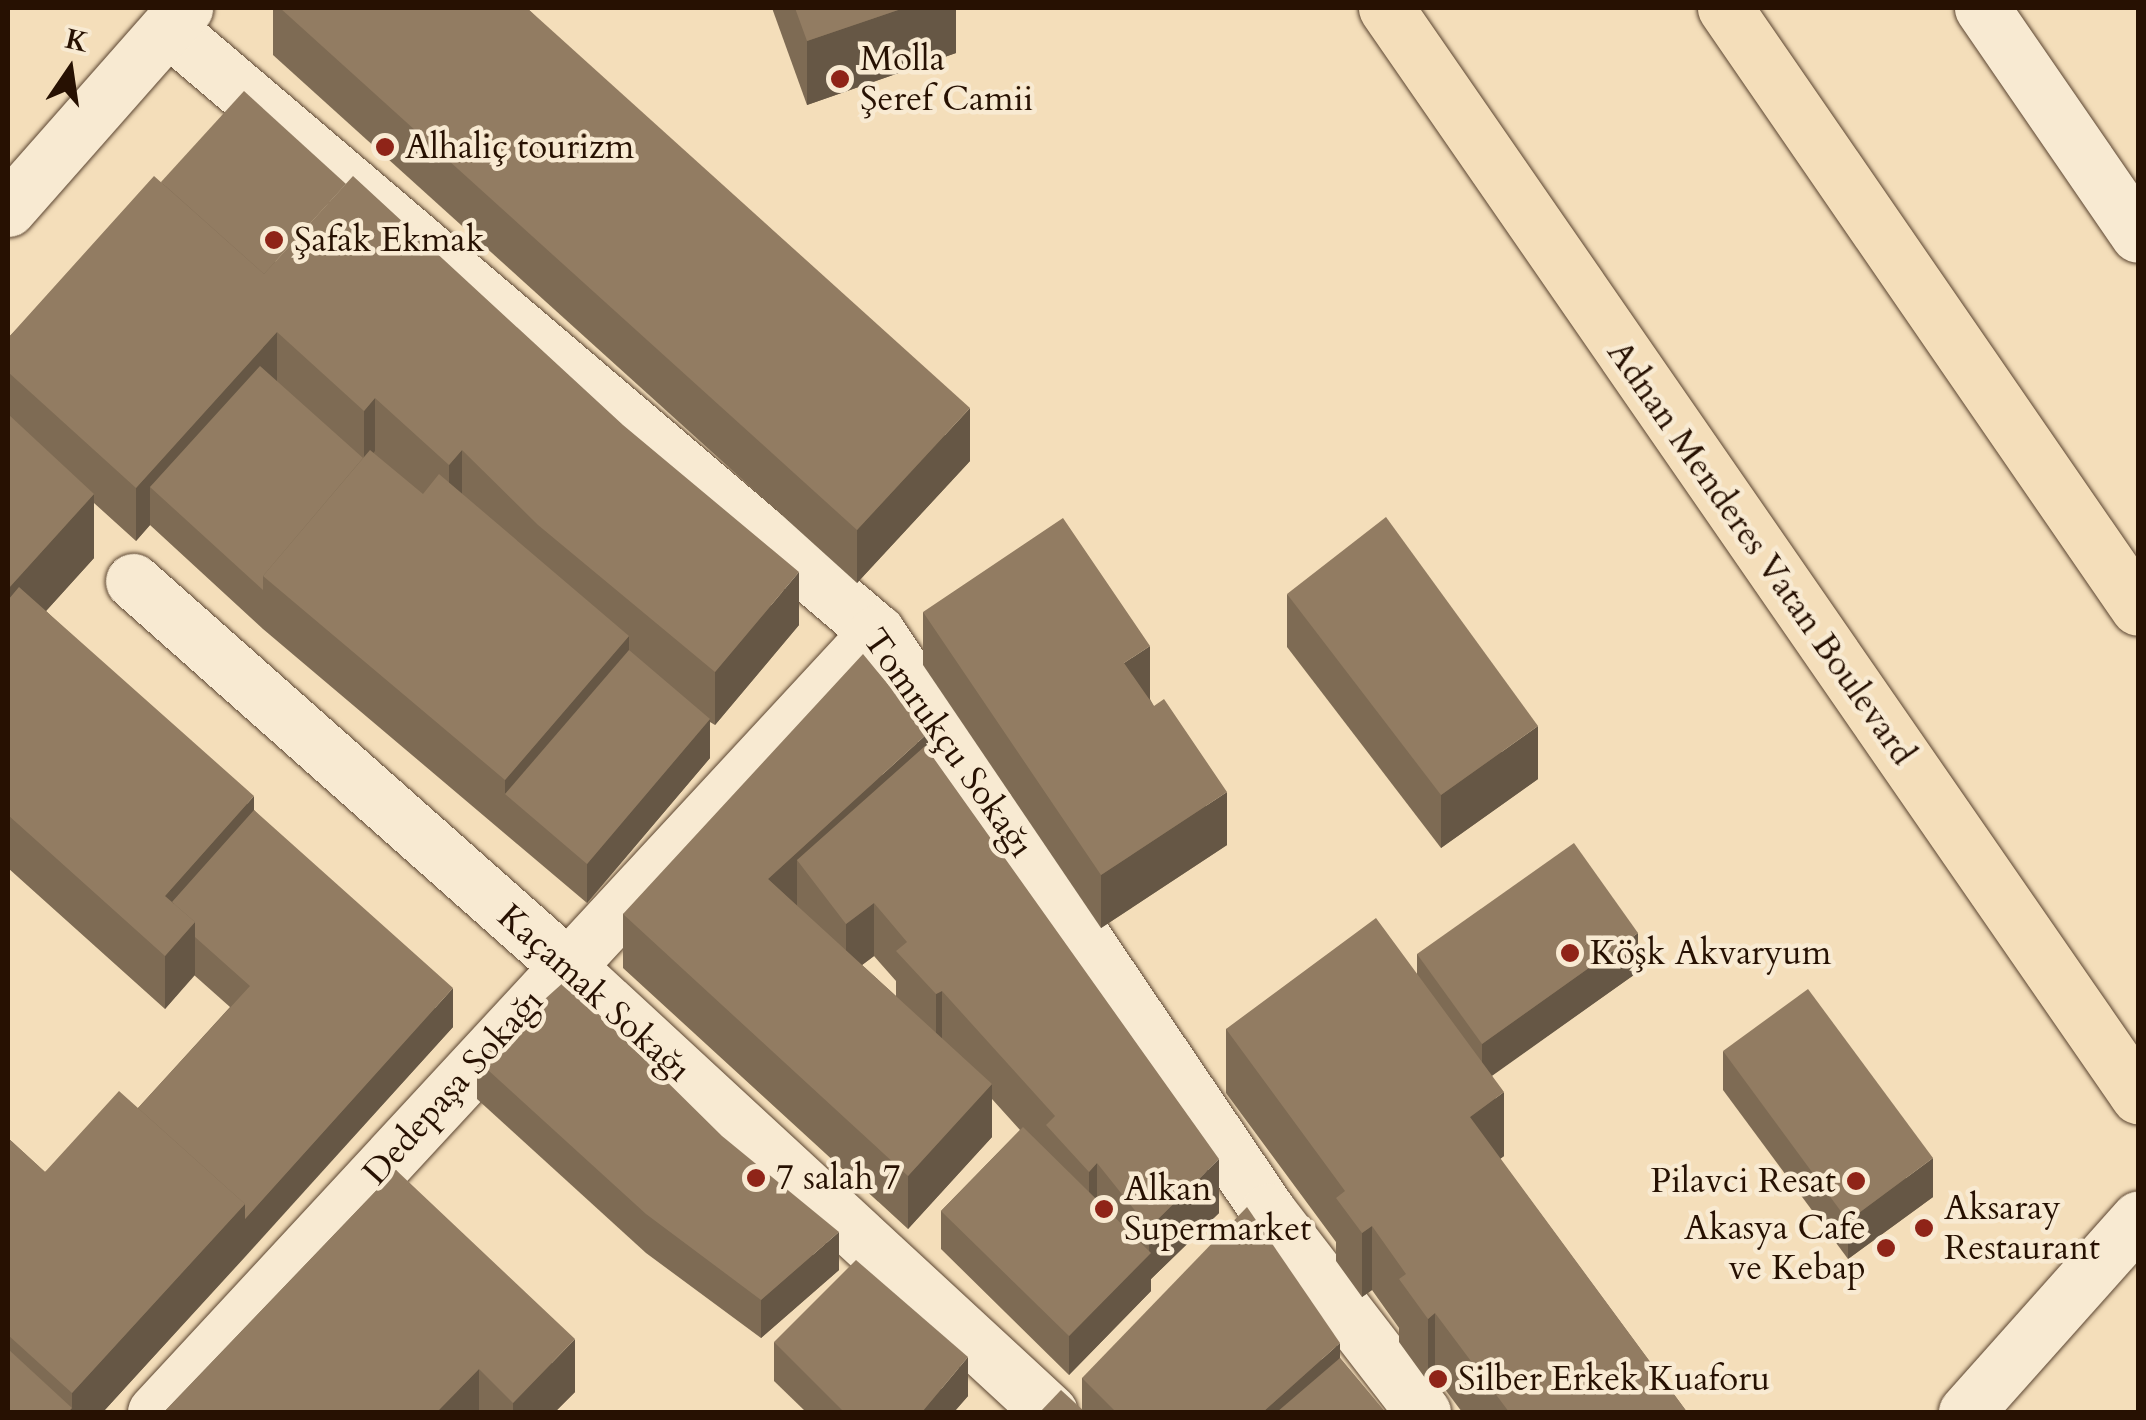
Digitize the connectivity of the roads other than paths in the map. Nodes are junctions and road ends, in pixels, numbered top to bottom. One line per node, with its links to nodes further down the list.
1 (1386, 8): 11 (main road, Adnan Menderes Vatan Boulevard)
2 (1725, 8): 8 (main road)
3 (1982, 8): 6 (street)
4 (177, 18): 5 (street); 9 (street, Tomrukçu Sokağı)
5 (8, 209)
6 (2138, 235)
7 (133, 581): 10 (street, Kaçamak Sokağı)
8 (2138, 608)
9 (877, 632): 10 (street, Dedepaşa Sokağı); 12 (street, Tomrukçu Sokağı)
10 (565, 964): 16 (street, Dedepaşa Sokağı); 17 (street, Kaçamak Sokağı)
11 (2138, 1096)
12 (1268, 1211): 14 (street); 18 (street, Tomrukçu Sokağı)
13 (2138, 1219): 15 (street)
14 (1228, 1251)
15 (1995, 1402)
16 (155, 1412)
17 (1050, 1412)
18 (1423, 1412)

